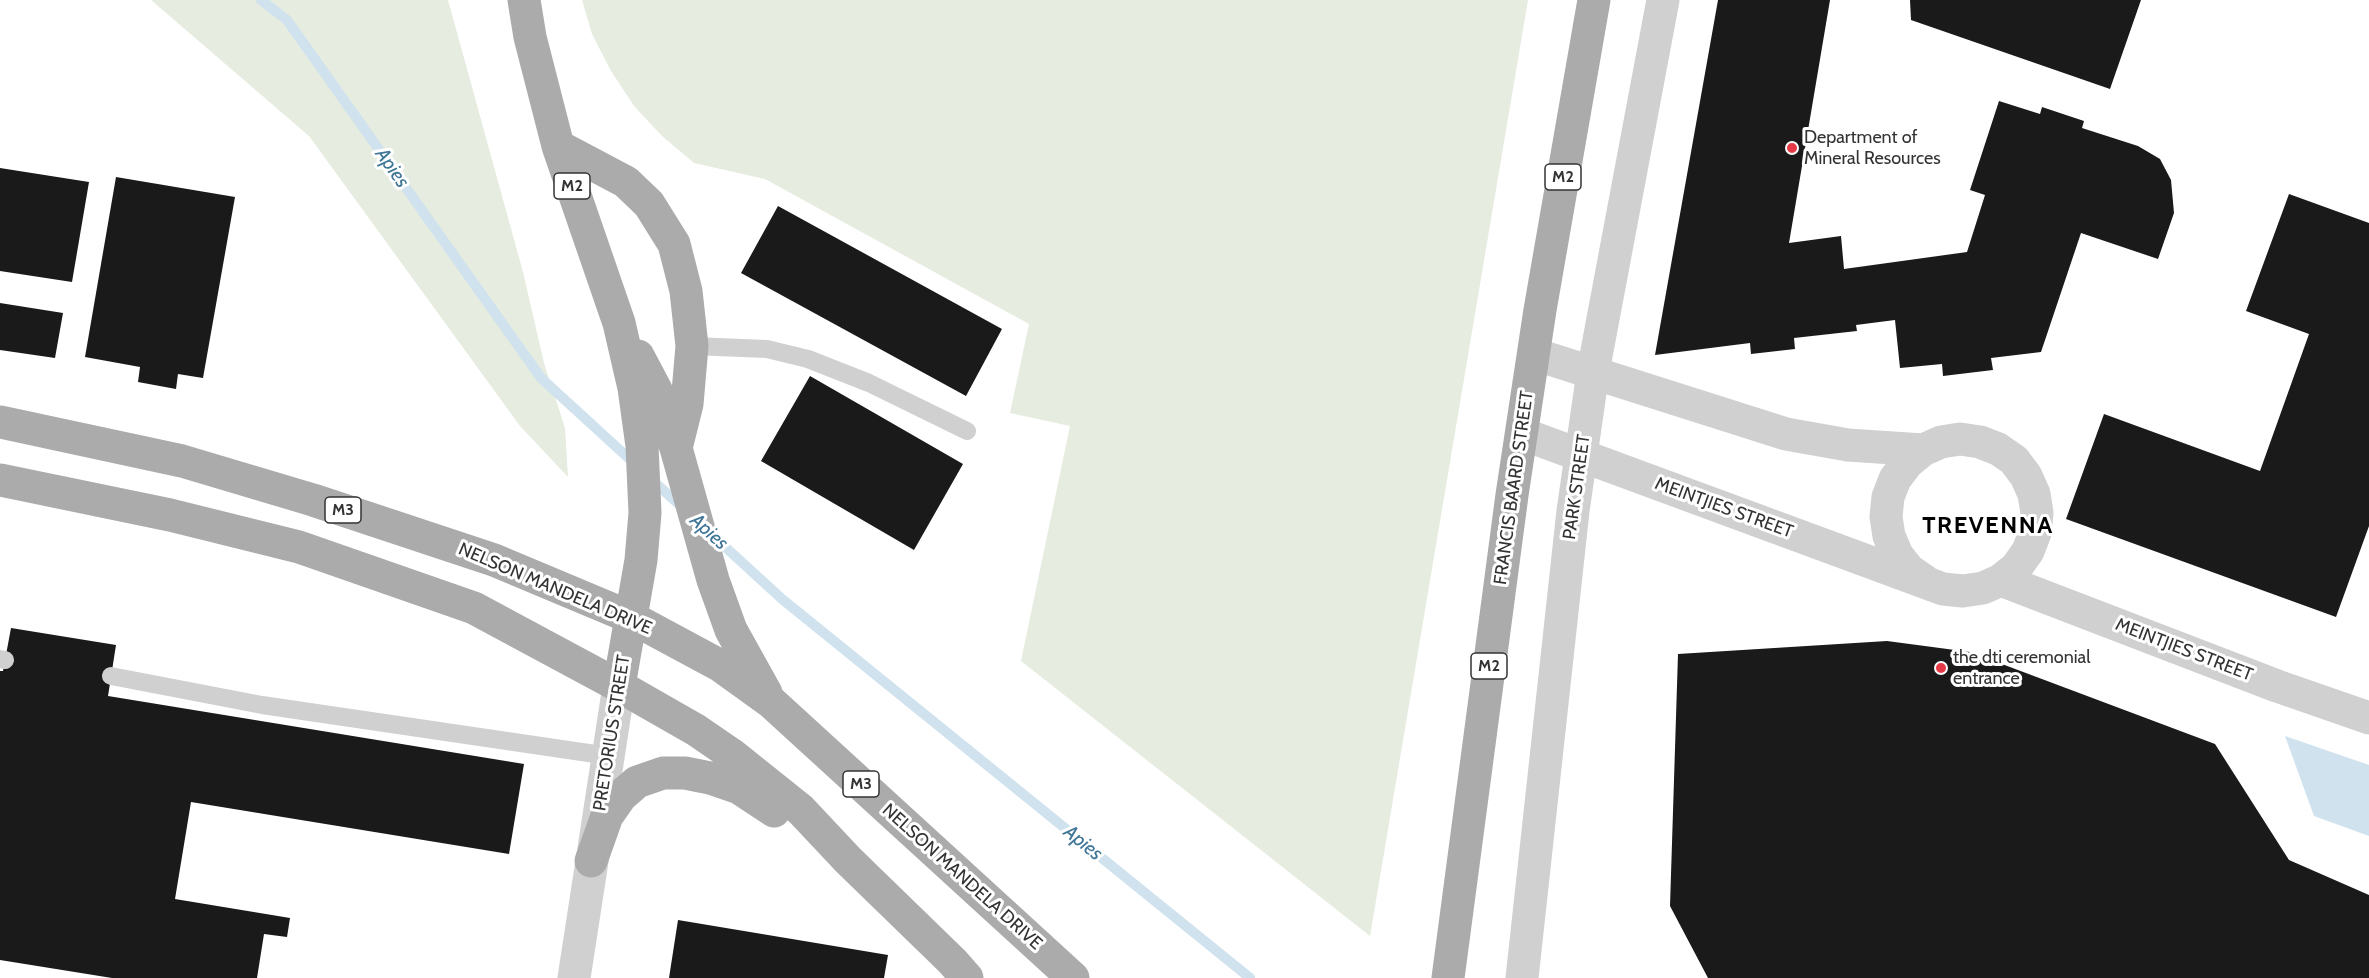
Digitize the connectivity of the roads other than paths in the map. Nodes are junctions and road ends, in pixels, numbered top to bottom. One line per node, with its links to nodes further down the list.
1 (524, 0): 4 (main road, PRETORIUS STREET / M2)
2 (1594, 0): 7 (main road, FRANCIS BAARD STREET / M2)
3 (1663, 0): 8 (street, PARK STREET)
4 (558, 146): 5 (main road, PRETORIUS STREET / M2); 6 (main road)
5 (619, 323): 14 (main road); 18 (main road, PRETORIUS STREET / M2)
6 (692, 346): 10 (lane); 14 (main road)
7 (1534, 354): 8 (street); 11 (main road, FRANCIS BAARD STREET / M2)
8 (1593, 372): 12 (street); 13 (street, PARK STREET)
9 (0, 422): 18 (main road, NELSON MANDELA DRIVE / M3)
10 (967, 431)
11 (1523, 434): 13 (street, MEINTJIES STREET); 26 (main road, FRANCIS BAARD STREET / M2)
12 (1923, 450): 16 (street); 17 (street)
13 (1581, 456): 17 (street, MEINTJIES STREET); 32 (street, PARK STREET)
14 (679, 460): 21 (main road)
15 (0, 480): 20 (main road)
16 (2001, 580): 17 (street); 22 (street, MEINTJIES STREET)
17 (1925, 581)
18 (630, 617): 20 (main road, PRETORIUS STREET / M2); 21 (main road, NELSON MANDELA DRIVE / M3)
19 (111, 676): 23 (lane)
20 (619, 686): 23 (street, PRETORIUS STREET); 24 (main road)
21 (771, 702): 29 (main road, NELSON MANDELA DRIVE / M3)
22 (2369, 718)
23 (609, 756): 25 (street, PRETORIUS STREET)
24 (848, 860): 25 (main road); 28 (main road)
25 (591, 861): 27 (street, PRETORIUS STREET)
26 (1453, 940): 30 (main road); 31 (main road, FRANCIS BAARD STREET / M2)
27 (574, 978)
28 (967, 978)
29 (1073, 978)
30 (1439, 978)
31 (1448, 978)
32 (1522, 978)

